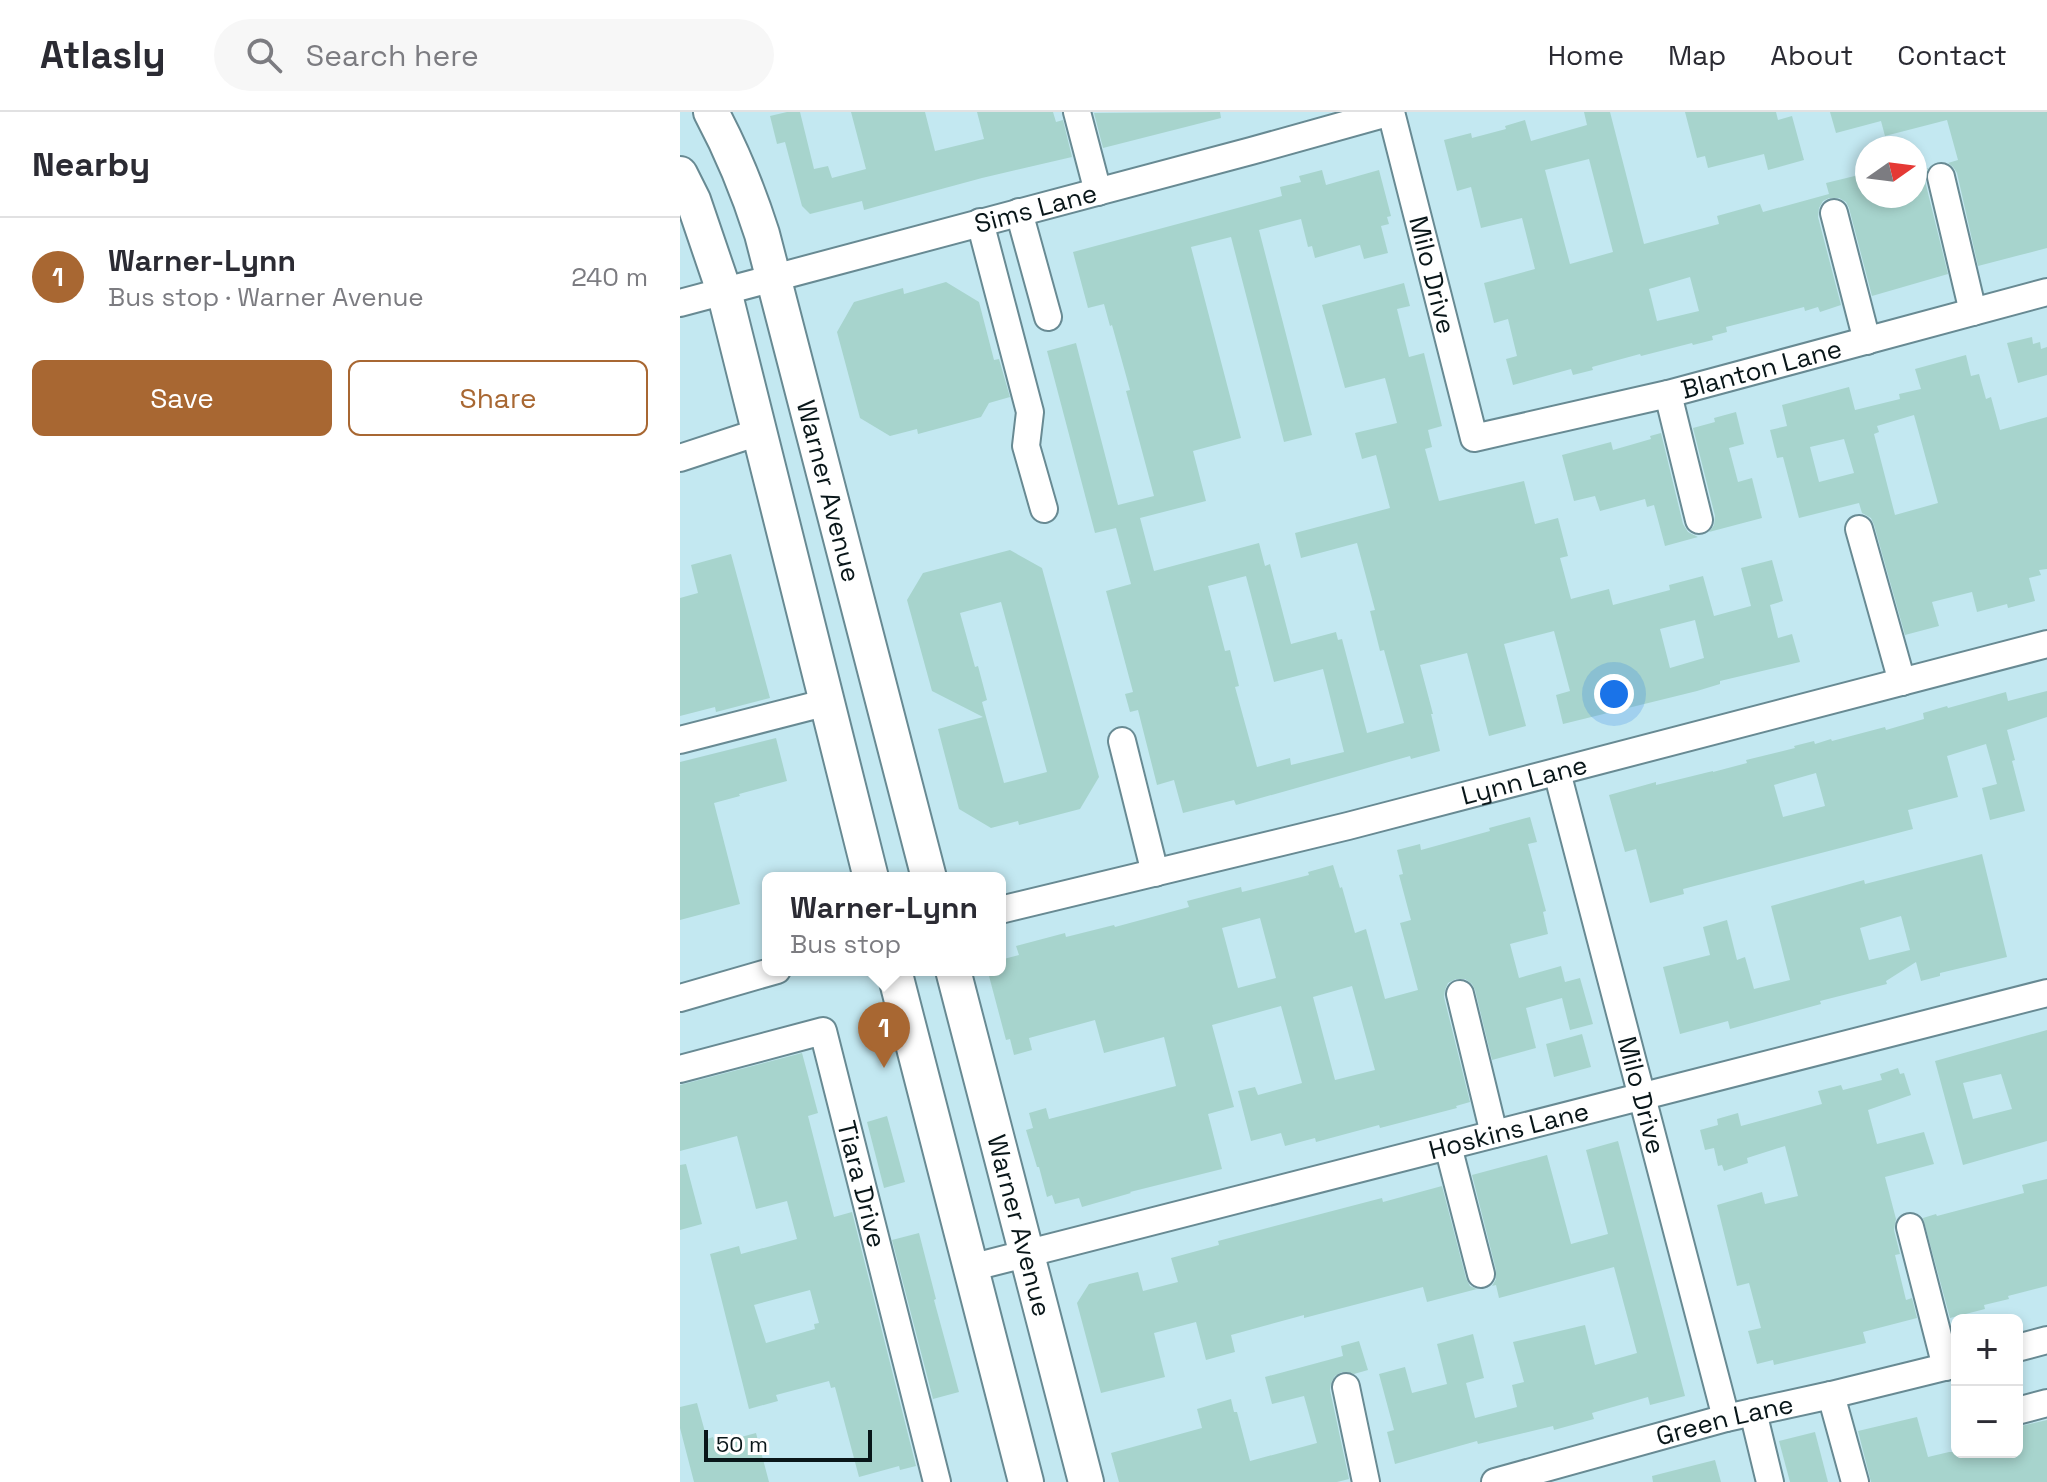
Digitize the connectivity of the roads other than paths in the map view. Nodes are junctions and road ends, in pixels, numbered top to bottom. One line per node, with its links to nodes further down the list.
1 (711, 112): 10 (main road, Warner Avenue)
2 (1077, 112): 6 (street)
3 (1391, 112): 6 (street, Sims Lane); 19 (street, Milo Drive)
4 (680, 174): 11 (main road, Warner Avenue)
5 (1941, 177): 14 (street)
6 (1098, 192): 7 (street, Sims Lane)
7 (1019, 212): 9 (street, Sims Lane); 15 (street)
8 (1834, 213): 16 (street)
9 (980, 222): 10 (street, Sims Lane); 21 (street)
10 (773, 278): 11 (street, Sims Lane); 31 (main road, Warner Avenue)
11 (724, 291): 13 (street, Sims Lane); 18 (main road, Warner Avenue)
12 (2047, 292): 14 (street, Blanton Lane)
13 (680, 303)
14 (1973, 312): 16 (street, Blanton Lane)
15 (1048, 317)
16 (1867, 341): 17 (street, Blanton Lane)
17 (1668, 394): 19 (street, Blanton Lane); 22 (street)
18 (759, 432): 20 (street); 26 (main road, Warner Avenue)
19 (1474, 438)
20 (680, 458)
21 (1044, 509)
22 (1699, 520)
23 (1859, 529): 25 (street)
24 (2047, 644): 25 (street, Lynn Lane)
25 (1902, 682): 29 (street, Lynn Lane)
26 (828, 702): 27 (street); 30 (main road, Warner Avenue)
27 (680, 740)
28 (1122, 741): 32 (street)
29 (1557, 772): 32 (street, Lynn Lane); 41 (street, Milo Drive)
30 (870, 872)
31 (927, 872)
32 (1155, 873): 33 (street, Lynn Lane)
33 (1006, 909)
34 (762, 974): 39 (street)
35 (896, 976): 46 (main road)
36 (955, 976): 45 (main road, Warner Avenue)
37 (2047, 993): 41 (street, Hoskins Lane)
38 (1460, 994): 42 (street)
39 (680, 998)
40 (680, 1069): 59 (street, Tiara Drive)
41 (1642, 1097): 42 (street, Hoskins Lane); 57 (street, Milo Drive)
42 (1494, 1134): 43 (street, Hoskins Lane)
43 (1448, 1146): 45 (street, Hoskins Lane); 47 (street)
44 (1910, 1227): 50 (street)
45 (1027, 1254): 46 (street, Hoskins Lane); 61 (main road, Warner Avenue)
46 (970, 1268): 60 (main road)
47 (1481, 1274)
48 (2047, 1340): 49 (street)
49 (2023, 1346)
50 (1951, 1358)
51 (1951, 1369): 53 (street, Green Lane)
52 (1346, 1387): 62 (street)
53 (1831, 1395): 56 (street, Green Lane); 65 (street)
54 (2047, 1403): 55 (street)
55 (2023, 1409)
56 (1753, 1412): 57 (street, Green Lane); 64 (street)
57 (1726, 1418): 58 (street, Green Lane)
58 (1562, 1474): 63 (street, Green Lane)
59 (937, 1482)
60 (1026, 1482)
61 (1086, 1482)
62 (1366, 1482)
63 (1495, 1482)
64 (1770, 1482)
65 (1855, 1482)

